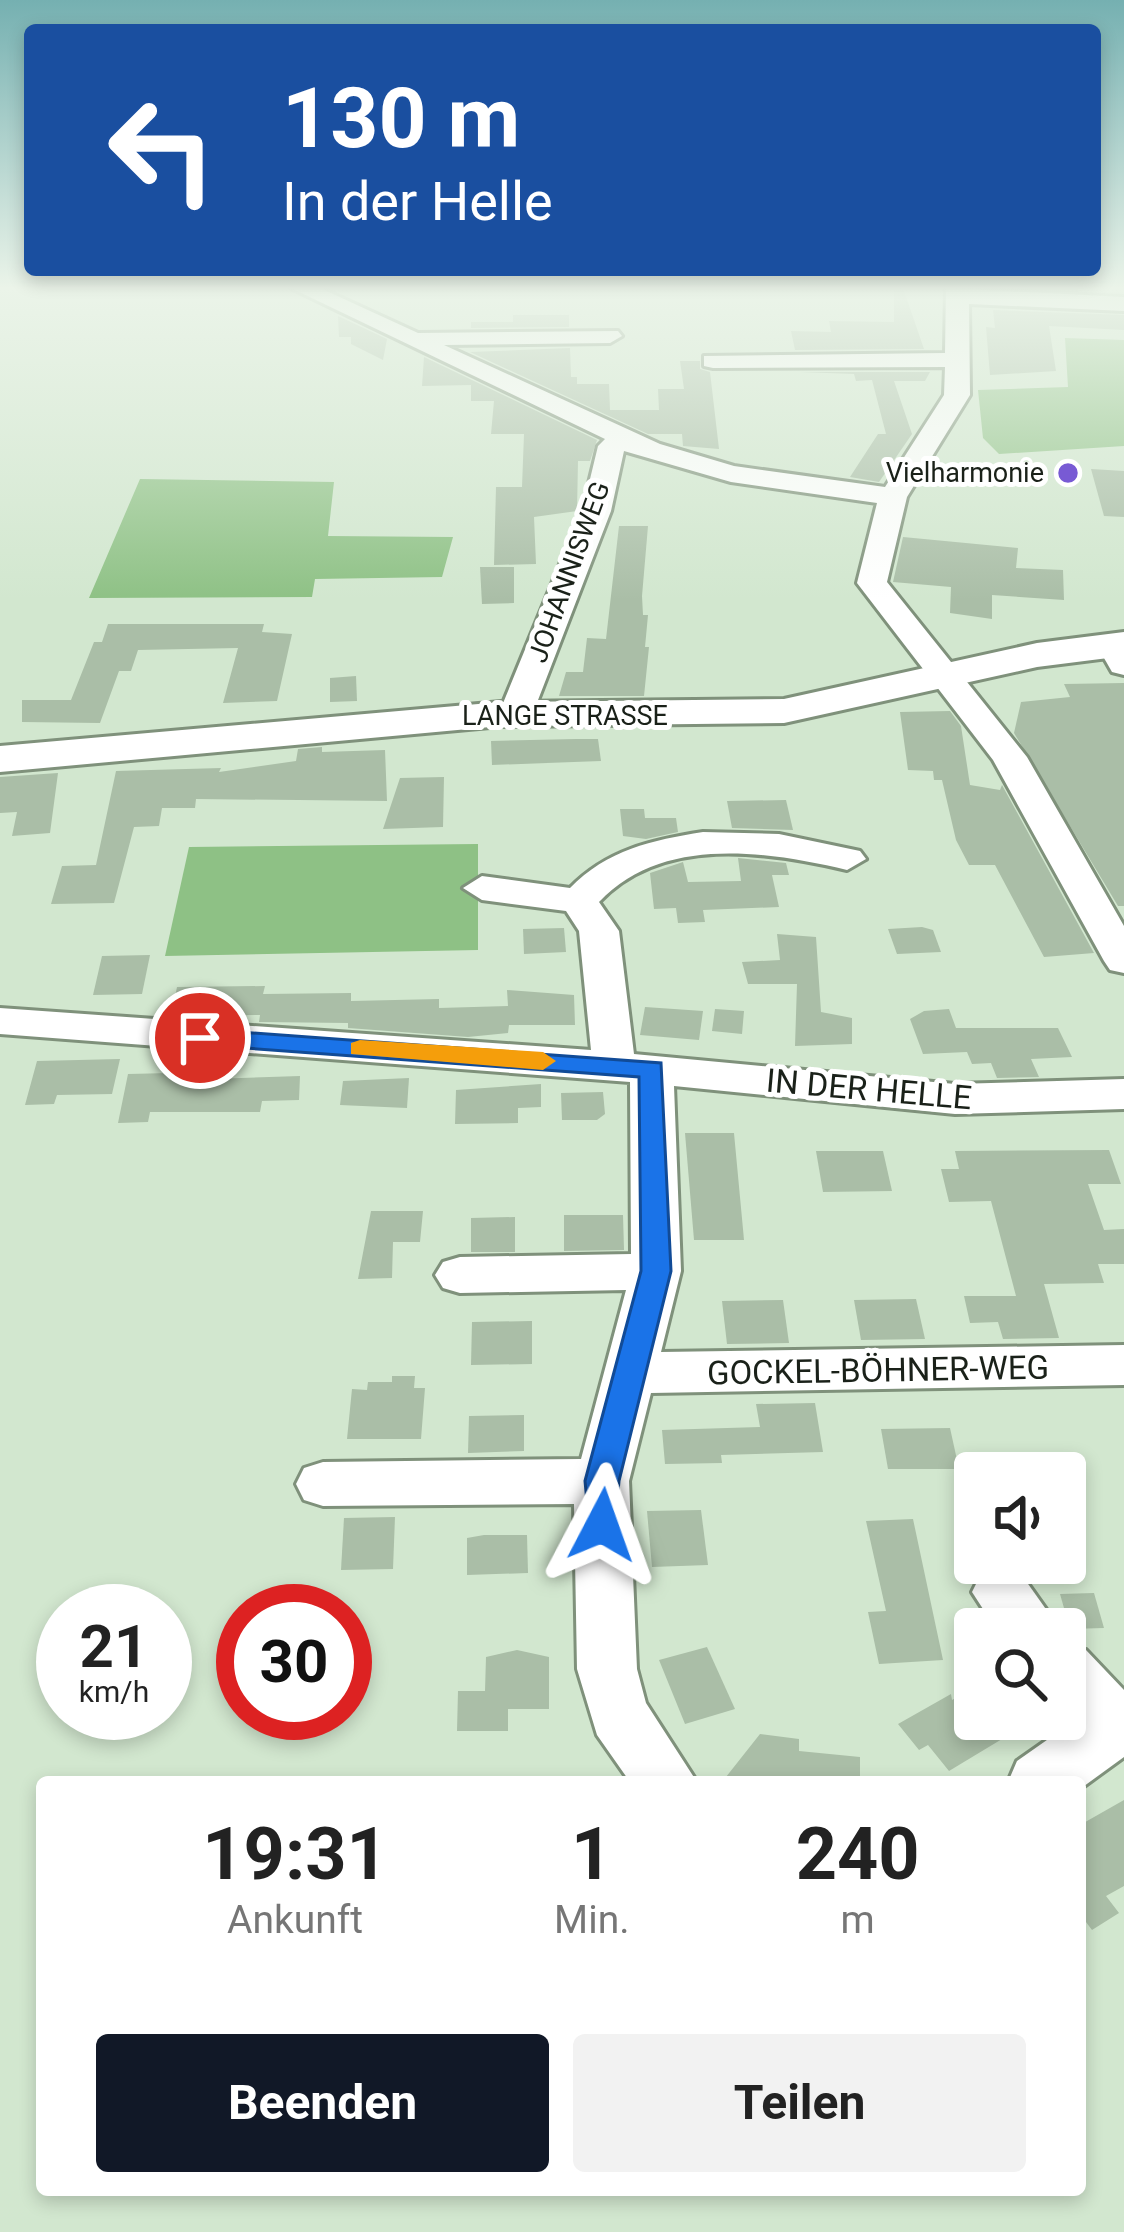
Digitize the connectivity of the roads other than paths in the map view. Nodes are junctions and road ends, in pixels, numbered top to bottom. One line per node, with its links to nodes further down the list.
1 (525, 392): 3 (street)
2 (957, 392): 4 (street)
3 (626, 440): 4 (street); 7 (street, JOHANNISWEG)
4 (893, 497): 6 (street)
5 (1120, 651): 6 (main road, LANGE STRASSE)
6 (947, 674): 7 (main road, LANGE STRASSE); 12 (street)
7 (516, 713): 8 (main road, LANGE STRASSE)
8 (0, 759)
9 (847, 859): 11 (street)
10 (482, 888): 11 (street)
11 (579, 901): 14 (street)
12 (1124, 961)
13 (0, 1021): 14 (street, IN DER HELLE)
14 (633, 1067): 15 (street, IN DER HELLE); 16 (street)
15 (1124, 1094)
16 (656, 1271): 17 (street); 19 (street)
17 (460, 1275)
18 (1124, 1365): 19 (street, GOCKEL-BÖHNER-WEG)
19 (632, 1373): 20 (street)
20 (602, 1481): 21 (street); 24 (street)
21 (323, 1484)
22 (1086, 1690): 23 (street)
23 (1119, 1722): 25 (street)
24 (663, 1776)
25 (1047, 1776)

